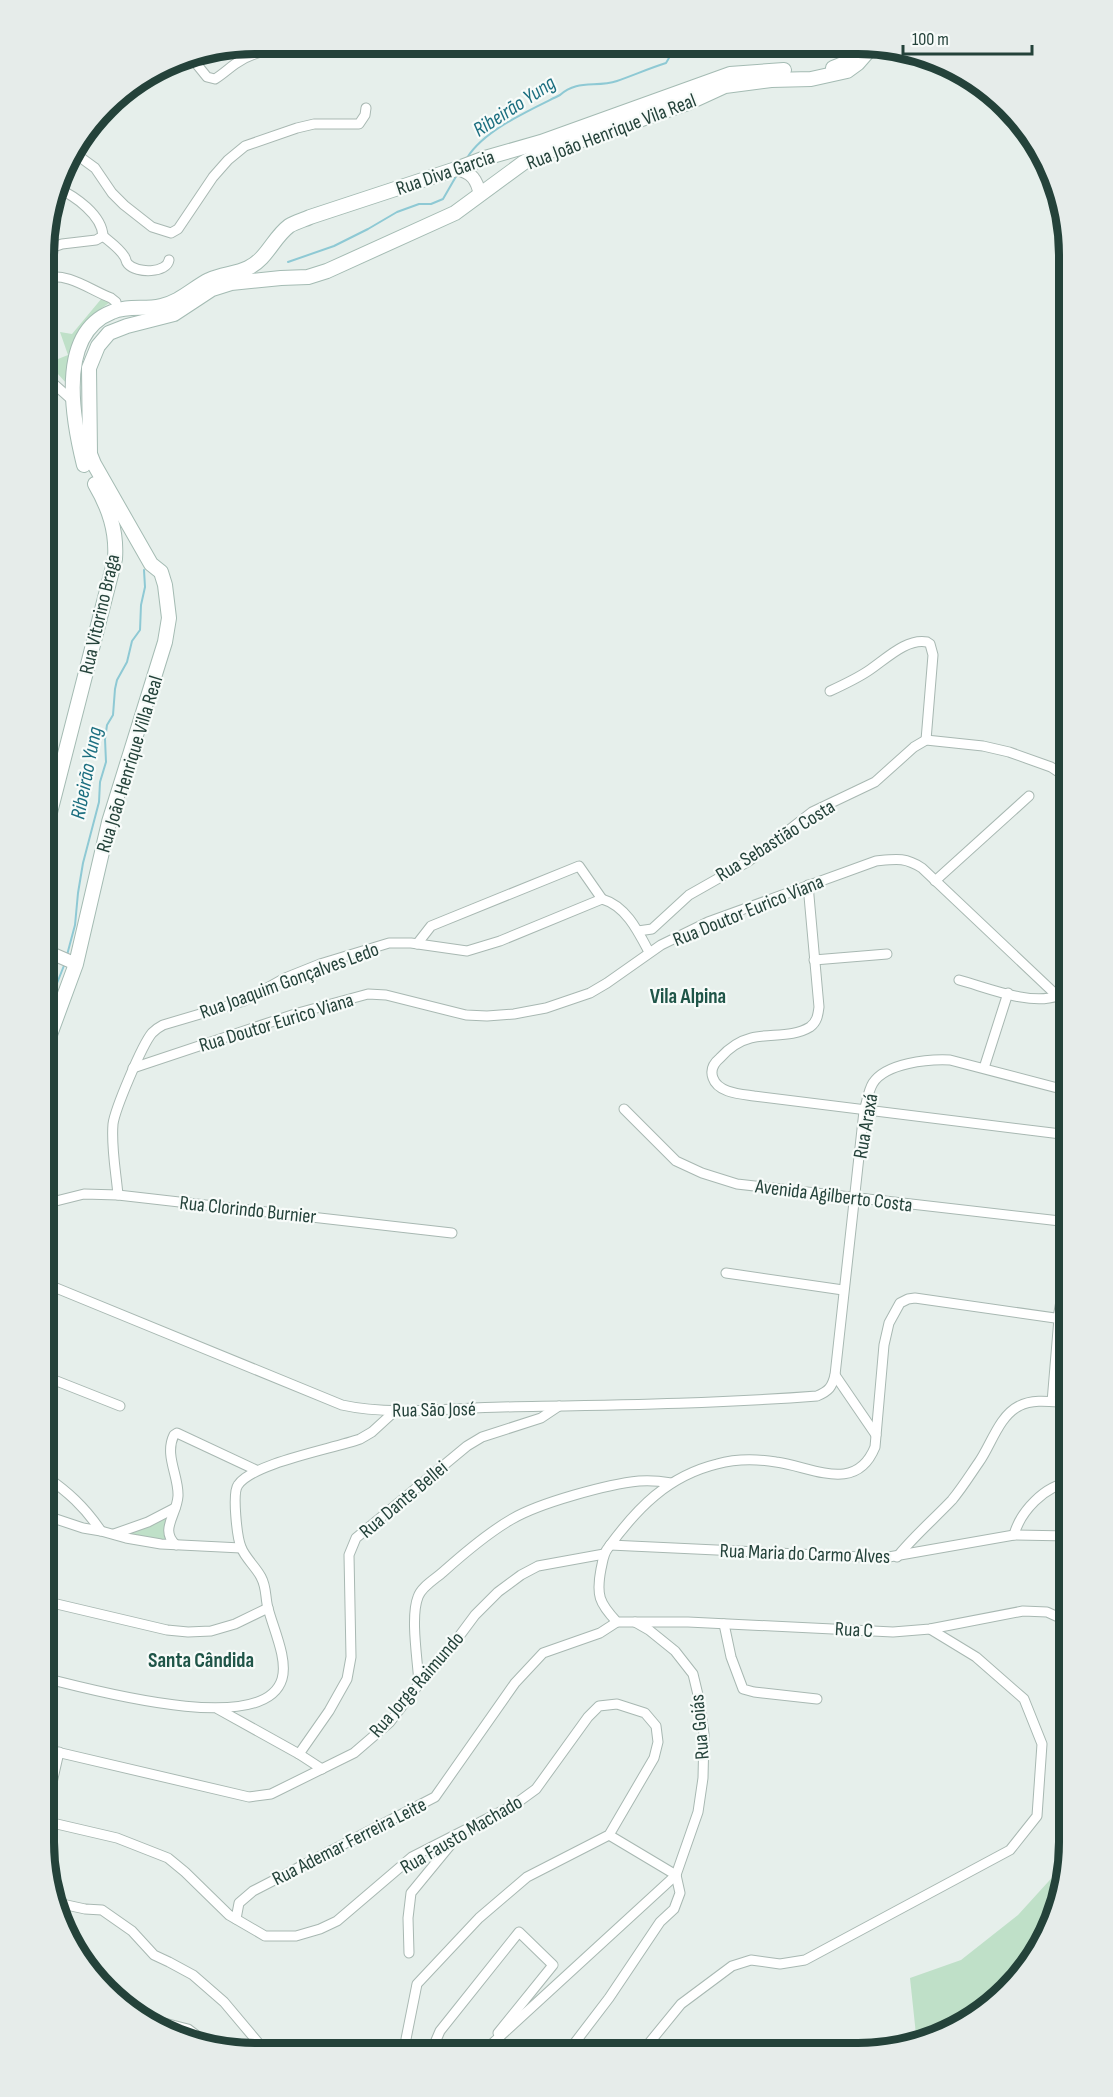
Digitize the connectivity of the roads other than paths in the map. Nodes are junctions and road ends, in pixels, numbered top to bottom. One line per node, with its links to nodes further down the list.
1 (255, 54): 4 (street)
2 (851, 54): 7 (main road, Rua Diva Garcia)
3 (866, 54): 9 (main road, Rua João Henrique Vila Real)
4 (196, 63)
5 (366, 108): 6 (street)
6 (80, 157)
7 (465, 168): 9 (street); 14 (main road, Rua Diva Garcia)
8 (64, 192): 10 (street)
9 (480, 195): 15 (main road, Rua João Henrique Vila Real)
10 (103, 236): 11 (street); 12 (street)
11 (55, 247)
12 (170, 260)
13 (54, 276): 14 (street)
14 (117, 310): 15 (street); 17 (main road, Rua Vitorino Braga)
15 (109, 333): 34 (main road, Rua João Henrique Villa Real)
16 (54, 384): 17 (street)
17 (73, 401): 22 (main road, Rua Vitorino Braga)
18 (830, 691): 19 (street)
19 (926, 740): 20 (street); 26 (street, Rua Sebastião Costa)
20 (1059, 773)
21 (1029, 796): 23 (street)
22 (54, 797)
23 (935, 881): 24 (street, Rua Doutor Eurico Viana); 37 (street, Rua Doutor Eurico Viana)
24 (808, 885): 29 (street, Rua Doutor Eurico Viana); 33 (street)
25 (602, 898): 27 (street); 28 (street, Rua Joaquim Gonçalves Ledo); 28 (street)
26 (652, 929): 27 (street); 29 (street)
27 (638, 931): 30 (street)
28 (417, 944): 39 (street, Rua Joaquim Gonçalves Ledo)
29 (661, 945): 30 (street, Rua Doutor Eurico Viana)
30 (648, 952): 39 (street, Rua Doutor Eurico Viana)
31 (54, 954): 34 (street)
32 (887, 954): 33 (street)
33 (814, 960): 43 (street)
34 (74, 963): 38 (main road, Rua João Henrique Villa Real)
35 (959, 980): 36 (street)
36 (1008, 993): 37 (street); 40 (street)
37 (1057, 996)
38 (54, 1022)
39 (133, 1068): 45 (street)
40 (984, 1068): 41 (street, Rua Araxá); 43 (street, Rua Araxá)
41 (1059, 1088)
42 (624, 1109): 46 (street, Avenida Agilberto Costa)
43 (864, 1111): 44 (street); 46 (street, Rua Araxá)
44 (1059, 1135)
45 (118, 1195): 47 (street, Rua Clorindo Burnier); 49 (street, Rua Clorindo Burnier)
46 (854, 1198): 48 (street, Avenida Agilberto Costa); 52 (street, Rua Araxá)
47 (54, 1202)
48 (1059, 1221)
49 (452, 1233)
50 (726, 1273): 52 (street)
51 (54, 1287): 61 (street, Rua São José)
52 (843, 1290): 55 (street, Rua Araxá)
53 (1059, 1312): 54 (street)
54 (1058, 1318): 57 (street); 62 (street)
55 (835, 1375): 60 (street, Rua São José); 62 (street)
56 (54, 1380): 59 (street)
57 (1051, 1402): 58 (street); 77 (street)
58 (1059, 1402)
59 (120, 1406)
60 (560, 1406): 61 (street, Rua São José); 91 (street, Rua Dante Bellei)
61 (396, 1410): 63 (street)
62 (876, 1435): 65 (street)
63 (256, 1470): 67 (street); 75 (street)
64 (54, 1482): 69 (street)
65 (671, 1483): 74 (street); 86 (street)
66 (1059, 1486): 71 (street)
67 (175, 1508): 70 (street); 73 (street)
68 (54, 1518): 69 (street)
69 (101, 1530): 70 (street)
70 (113, 1535): 73 (street)
71 (1014, 1535): 72 (street, Rua Maria do Carmo Alves); 77 (street, Rua Maria do Carmo Alves)
72 (1059, 1536)
73 (176, 1545): 75 (street)
74 (610, 1545): 76 (street); 77 (street, Rua Maria do Carmo Alves)
75 (241, 1548): 79 (street)
76 (604, 1554): 81 (street); 86 (street, Rua Jorge Raimundo)
77 (897, 1557)
78 (54, 1602): 79 (street)
79 (267, 1608): 88 (street)
80 (1059, 1617): 84 (street, Rua C)
81 (617, 1622): 82 (street); 99 (street, Rua Ademar Ferreira Leite)
82 (634, 1622): 83 (street, Rua C); 97 (street, Rua Goiás)
83 (724, 1624): 84 (street, Rua C); 87 (street)
84 (930, 1629): 111 (street)
85 (54, 1680): 88 (street)
86 (419, 1684): 92 (street, Rua Jorge Raimundo)
87 (817, 1699)
88 (218, 1709): 91 (street)
89 (54, 1751): 90 (street, Rua Jorge Raimundo)
90 (59, 1752): 92 (street, Rua Jorge Raimundo); 93 (street)
91 (299, 1754): 92 (street)
92 (322, 1769)
93 (54, 1775)
94 (54, 1822): 99 (street, Rua Fausto Machado)
95 (459, 1835): 96 (street, Rua Fausto Machado); 99 (street, Rua Fausto Machado); 100 (street)
96 (609, 1835): 97 (street); 103 (street)
97 (676, 1875): 109 (street, Rua Goiás); 110 (street)
98 (64, 1904): 104 (street)
99 (236, 1919)
100 (409, 1953)
101 (175, 2026): 102 (street)
102 (191, 2032)
103 (406, 2039): 105 (street); 106 (street)
104 (258, 2043)
105 (403, 2043)
106 (406, 2043)
107 (435, 2043): 108 (street)
108 (491, 2043)
109 (494, 2043)
110 (575, 2043)
111 (648, 2043)

